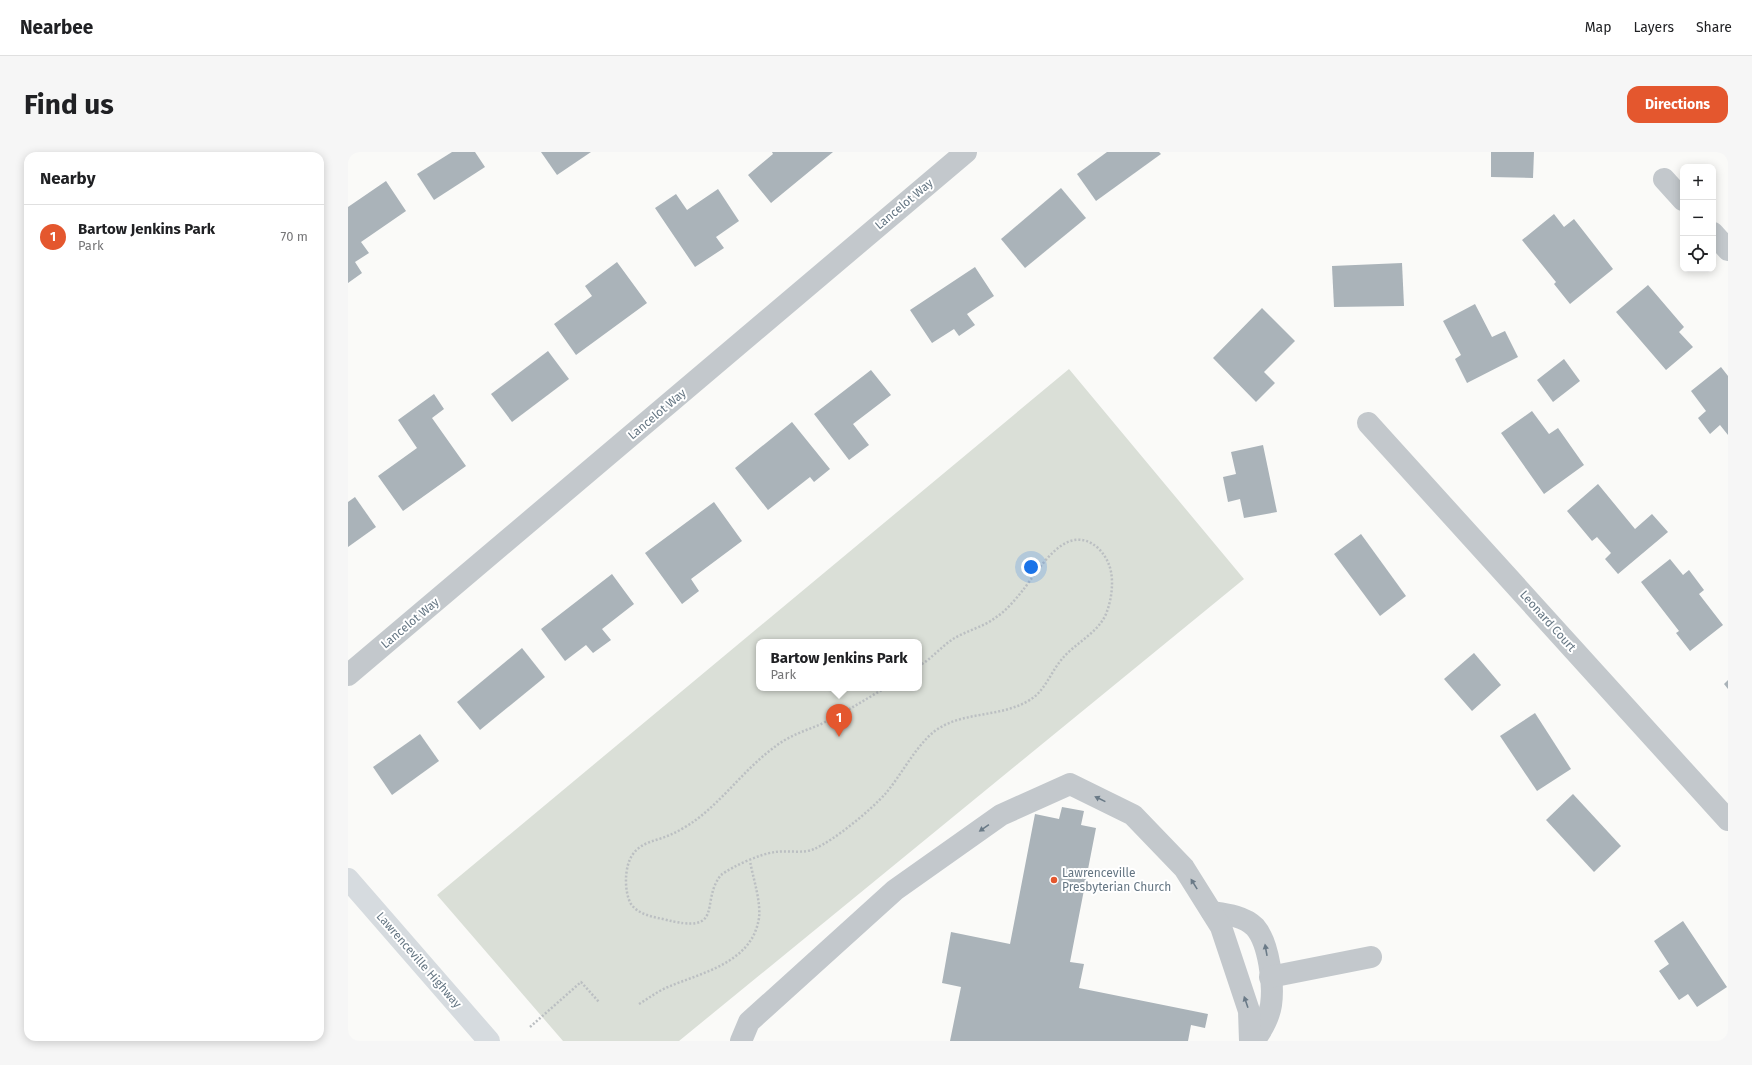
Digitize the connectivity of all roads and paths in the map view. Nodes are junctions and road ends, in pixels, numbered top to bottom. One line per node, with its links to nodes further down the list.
1 (966, 152): 8 (street, Lancelot Way)
2 (1664, 179): 3 (street)
3 (1680, 197)
4 (1716, 236): 5 (street)
5 (1728, 250)
6 (1368, 423): 10 (street, Leonard Court)
7 (922, 664): 11 (path)
8 (348, 676)
9 (880, 691): 11 (path)
10 (1728, 820)
11 (750, 861): 17 (path)
12 (348, 879): 19 (main road, Lawrenceville Highway)
13 (1212, 912): 15 (street, one-way to 13); 20 (street, one-way to 20); 21 (street, one-way to 13)
14 (1371, 957): 15 (street)
15 (1270, 977): 22 (street)
16 (599, 1002): 18 (path)
17 (639, 1004)
18 (530, 1028)
19 (489, 1041)
20 (740, 1041)
21 (1250, 1041)
22 (1254, 1041)

